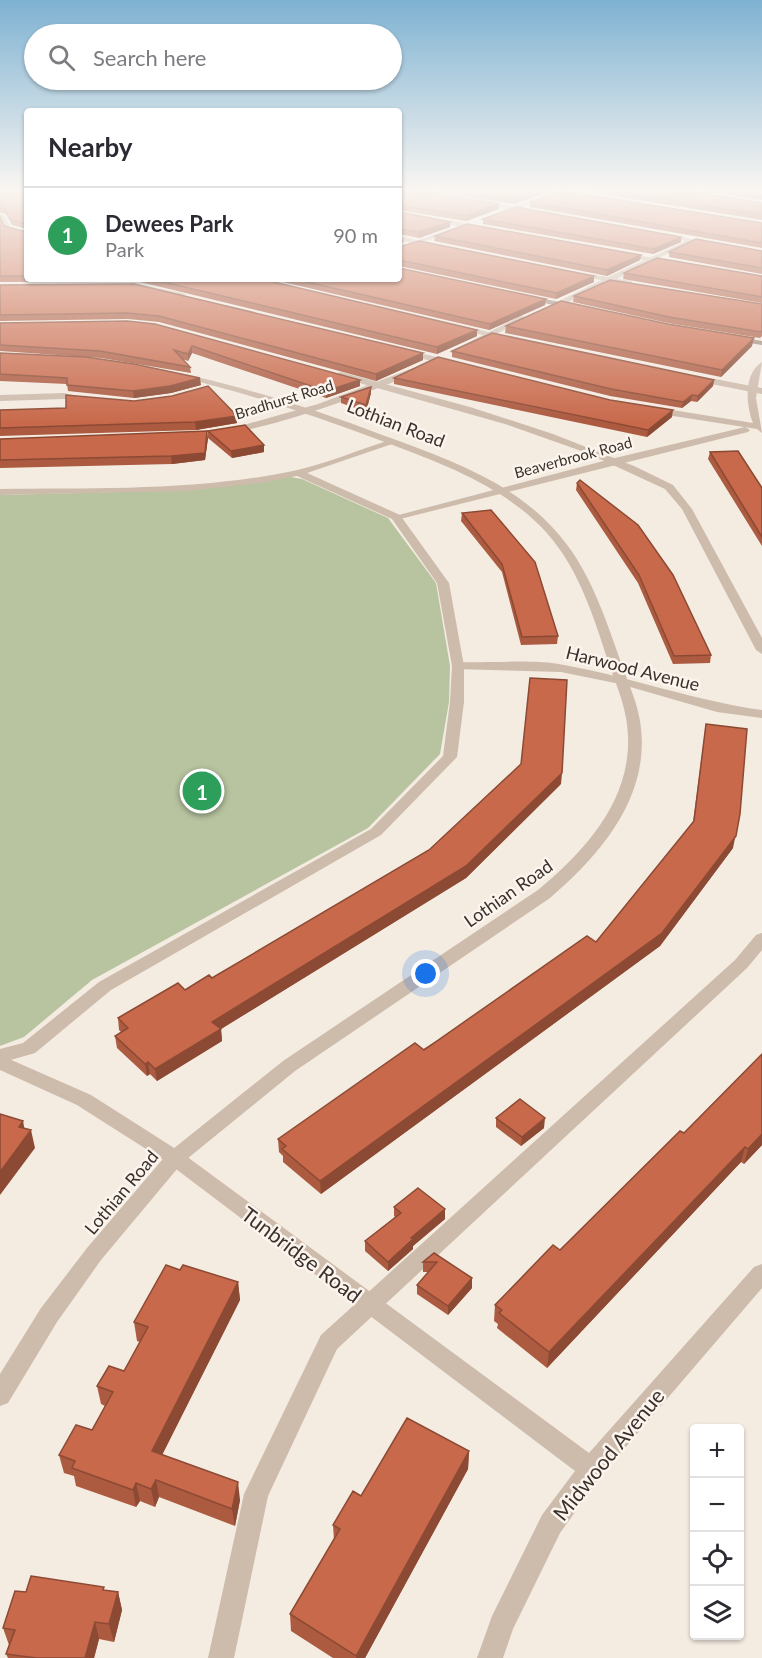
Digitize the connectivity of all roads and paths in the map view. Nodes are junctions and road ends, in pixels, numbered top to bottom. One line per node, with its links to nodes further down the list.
1 (634, 268): 3 (street, Bradhurst Road)
2 (571, 273): 3 (street)
3 (606, 280): 5 (street); 8 (street, Bradhurst Road)
4 (125, 285): 7 (street)
5 (642, 285)
6 (512, 294): 8 (main road)
7 (186, 296)
8 (557, 304): 9 (main road); 11 (street, Bradhurst Road)
9 (579, 308)
10 (443, 324): 11 (street)
11 (489, 334): 13 (street); 17 (street, Bradhurst Road)
12 (729, 338): 14 (main road)
13 (511, 339)
14 (762, 343)
15 (392, 348): 17 (street)
16 (0, 355): 22 (street, Lothian Road)
17 (438, 359): 18 (street); 23 (street, Bradhurst Road)
18 (461, 365)
19 (762, 365): 25 (street)
20 (332, 373): 23 (street)
21 (683, 376): 25 (street)
22 (219, 385): 24 (street); 30 (street, Lothian Road)
23 (377, 386): 30 (street, Bradhurst Road); 34 (street)
24 (200, 390)
25 (751, 390): 26 (street); 31 (street)
26 (762, 391)
27 (0, 398): 28 (street)
28 (99, 400)
29 (644, 408): 31 (street)
30 (304, 410): 32 (street, Bradhurst Road); 33 (street, Lothian Road)
31 (761, 428): 34 (street, Beaverbrook Road)
32 (217, 432)
33 (393, 442): 35 (street); 36 (street, Lothian Road)
34 (614, 461): 36 (street, Beaverbrook Road); 39 (street)
35 (297, 473): 37 (street); 38 (street)
36 (504, 491): 38 (street, Beaverbrook Road); 41 (street, Lothian Road)
37 (0, 492)
38 (396, 517): 40 (street)
39 (762, 651)
40 (458, 666): 41 (street, Harwood Avenue); 44 (street)
41 (622, 681): 42 (street, Harwood Avenue); 46 (street, Lothian Road)
42 (762, 714)
43 (762, 939): 48 (street)
44 (0, 1056)
45 (0, 1062): 46 (street, Tunbridge Road)
46 (175, 1158): 48 (street, Tunbridge Road); 49 (street, Lothian Road)
47 (762, 1273): 50 (street, Midwood Avenue)
48 (370, 1306): 50 (street, Tunbridge Road); 51 (street)
49 (0, 1395)
50 (591, 1469): 52 (street, Midwood Avenue)
51 (221, 1658)
52 (489, 1658)

